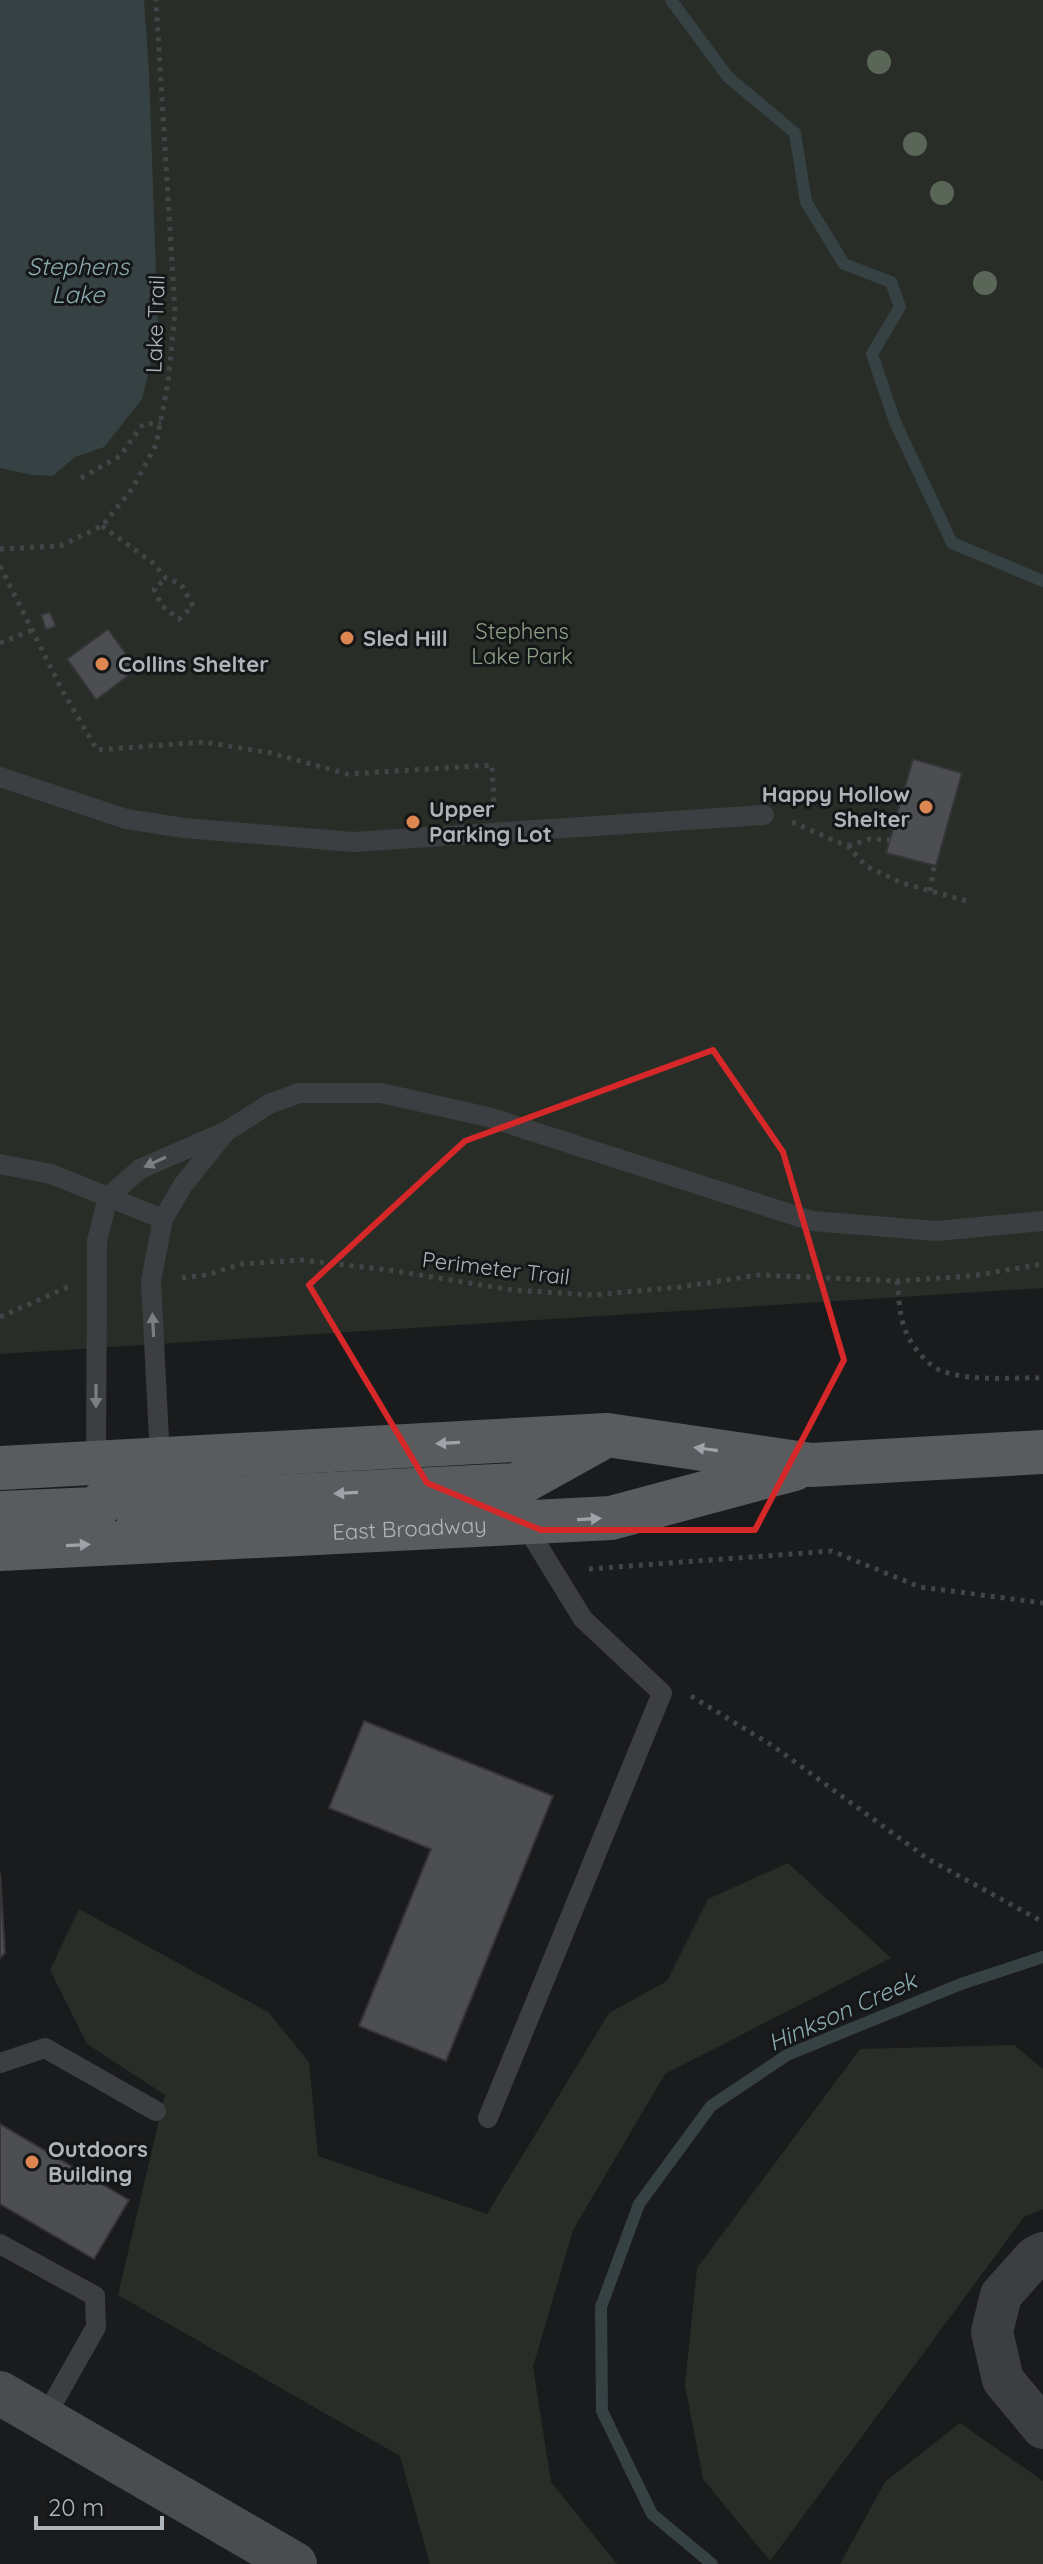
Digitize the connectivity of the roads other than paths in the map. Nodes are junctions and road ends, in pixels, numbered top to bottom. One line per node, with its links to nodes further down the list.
1 (0, 777): 2 (lane)
2 (764, 815)
3 (227, 1131): 5 (lane, one-way to 5); 6 (lane); 7 (lane)
4 (0, 1164): 5 (lane)
5 (108, 1197): 6 (lane); 11 (lane, one-way to 11)
6 (163, 1219): 10 (lane, one-way to 6)
7 (1043, 1221)
8 (607, 1435): 10 (main road, East Broadway, one-way to 10); 12 (main road, East Broadway, one-way to 8); 16 (main road, one-way to 16)
9 (1043, 1452): 12 (main road, East Broadway)
10 (160, 1459): 11 (main road, East Broadway); 14 (main road)
11 (96, 1461): 13 (main road, East Broadway)
12 (811, 1465): 15 (main road, East Broadway, one-way to 12)
13 (0, 1468)
14 (0, 1513)
15 (524, 1523): 16 (main road, East Broadway); 20 (lane)
16 (133, 1542): 17 (main road, East Broadway, one-way to 16)
17 (0, 1549)
18 (0, 2063): 19 (lane)
19 (156, 2111)
20 (488, 2118)
21 (0, 2244): 24 (lane)
22 (1043, 2253): 25 (street)
23 (0, 2393): 24 (main road)
24 (44, 2419): 26 (main road)
25 (1043, 2428)
26 (295, 2564)

